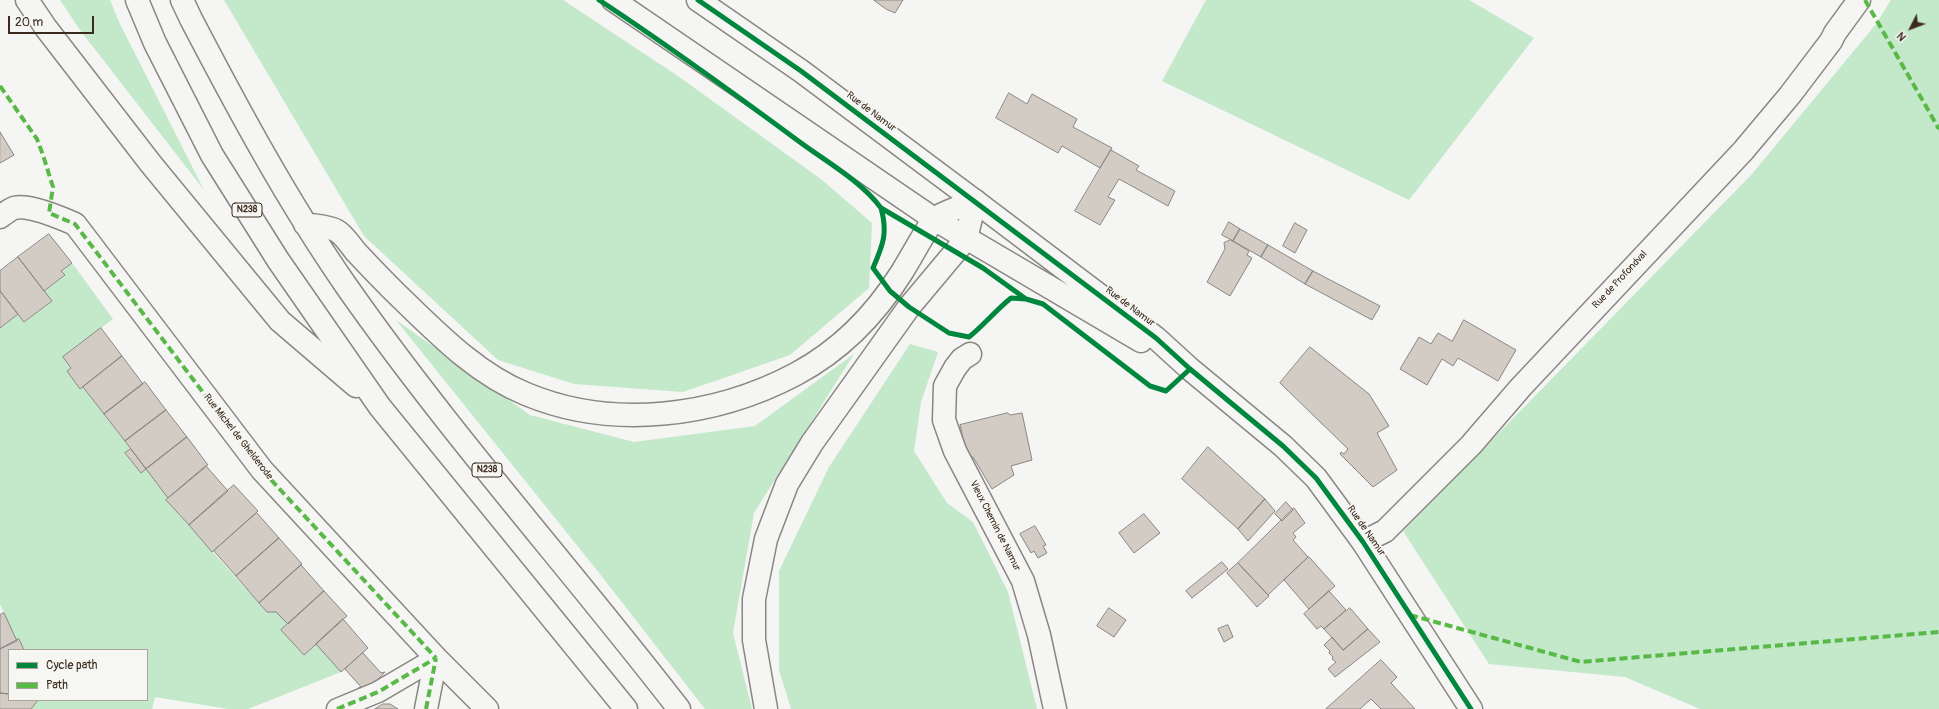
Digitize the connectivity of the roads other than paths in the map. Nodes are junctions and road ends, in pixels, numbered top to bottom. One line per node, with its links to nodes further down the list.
1 (27, 0): 14 (main road)
2 (137, 0): 14 (main road, N238)
3 (182, 0): 10 (main road, N238)
4 (613, 0): 9 (main road, Rue de Namur)
5 (698, 0): 7 (main road, Rue de Namur)
6 (1859, 0): 15 (main road, Rue de Profondval)
7 (976, 201): 9 (main road); 11 (main road); 13 (main road, Rue de Namur)
8 (0, 217): 16 (main road, Rue Michel de Ghelderode)
9 (934, 219): 10 (main road); 11 (main road, Rue de Namur)
10 (305, 224): 21 (main road, N238)
11 (966, 239): 13 (main road, Rue de Namur); 22 (main road)
12 (970, 354): 23 (main road, Vieux Chemin de Namur)
13 (1190, 369): 15 (main road, Rue de Namur)
14 (380, 407): 20 (main road, N238)
15 (1363, 542): 24 (main road, Rue de Namur)
16 (436, 658): 17 (street); 18 (main road); 19 (main road, Rue Michel de Ghelderode)
17 (337, 709)
18 (426, 709)
19 (487, 709)
20 (626, 709)
21 (679, 709)
22 (766, 709)
23 (1055, 709)
24 (1471, 709)

